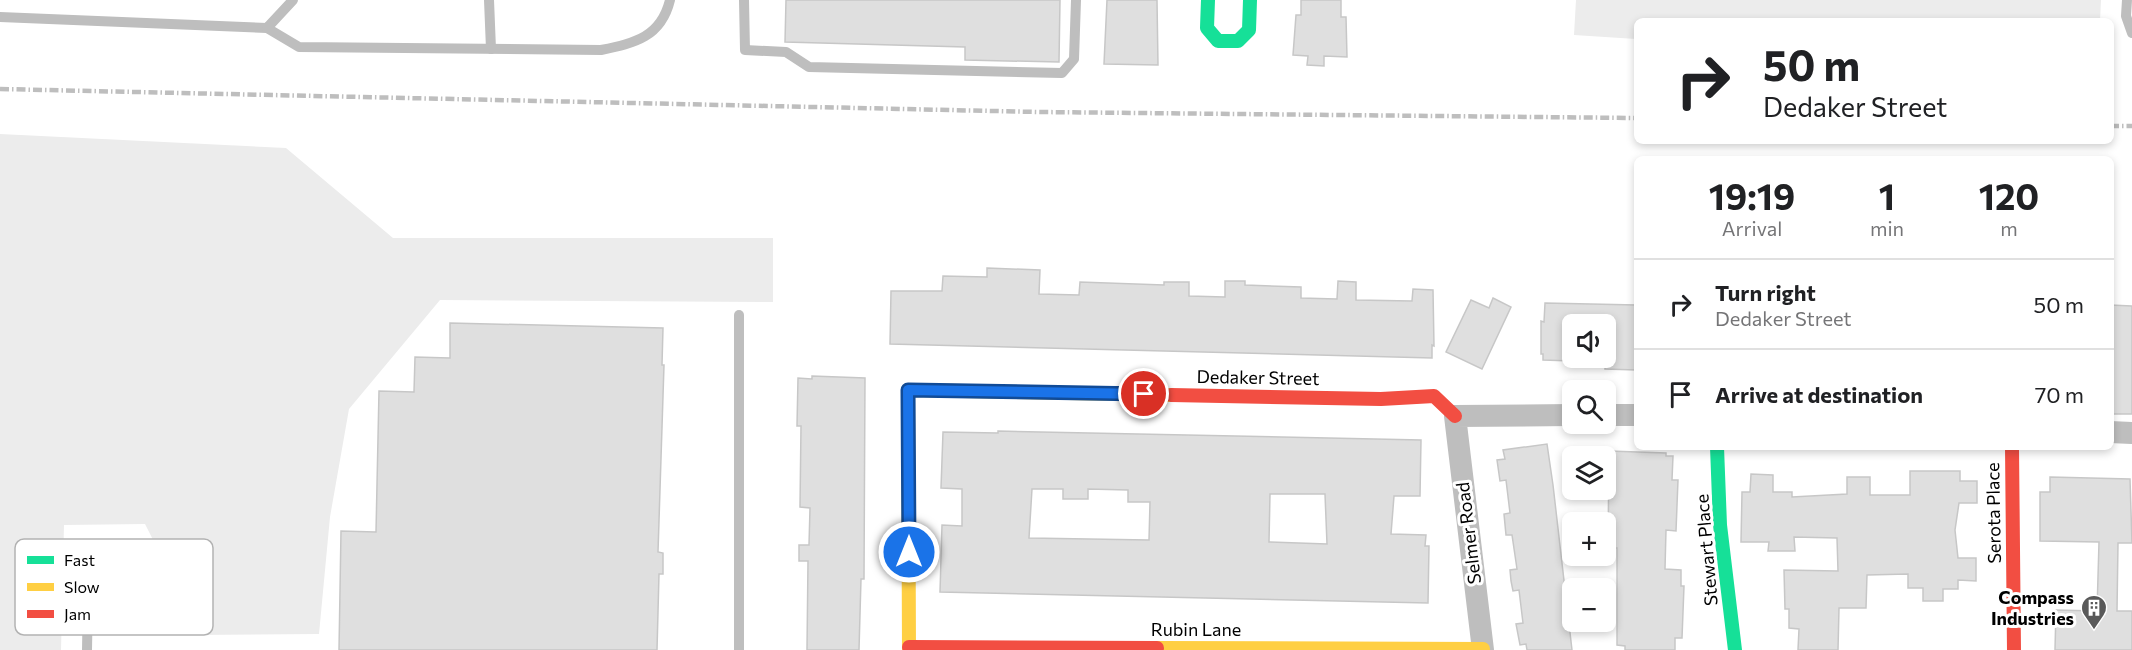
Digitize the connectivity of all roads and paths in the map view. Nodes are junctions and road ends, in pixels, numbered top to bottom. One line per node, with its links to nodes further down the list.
1 (293, 0): 10 (lane)
2 (489, 0): 12 (lane)
3 (670, 0): 12 (lane)
4 (744, 0): 5 (lane)
5 (1076, 0)
6 (1208, 0): 7 (street)
7 (1250, 0)
8 (2127, 0): 11 (lane)
9 (0, 16): 10 (lane)
10 (267, 28): 12 (lane)
11 (2132, 33)
12 (492, 49)
13 (739, 315): 26 (lane)
14 (1562, 415): 17 (street)
15 (1616, 415): 16 (street)
16 (1634, 415)
17 (1455, 416): 23 (street, Dedaker Street); 24 (street, Selmer Road)
18 (2114, 432): 19 (street)
19 (2132, 433)
20 (1717, 450): 27 (street, Stewart Place)
21 (2012, 450): 28 (street, Serota Place)
22 (87, 635): 25 (lane)
23 (909, 648): 24 (street, Rubin Lane)
24 (1483, 649)
25 (87, 650)
26 (739, 650)
27 (1735, 650)
28 (2014, 650)

